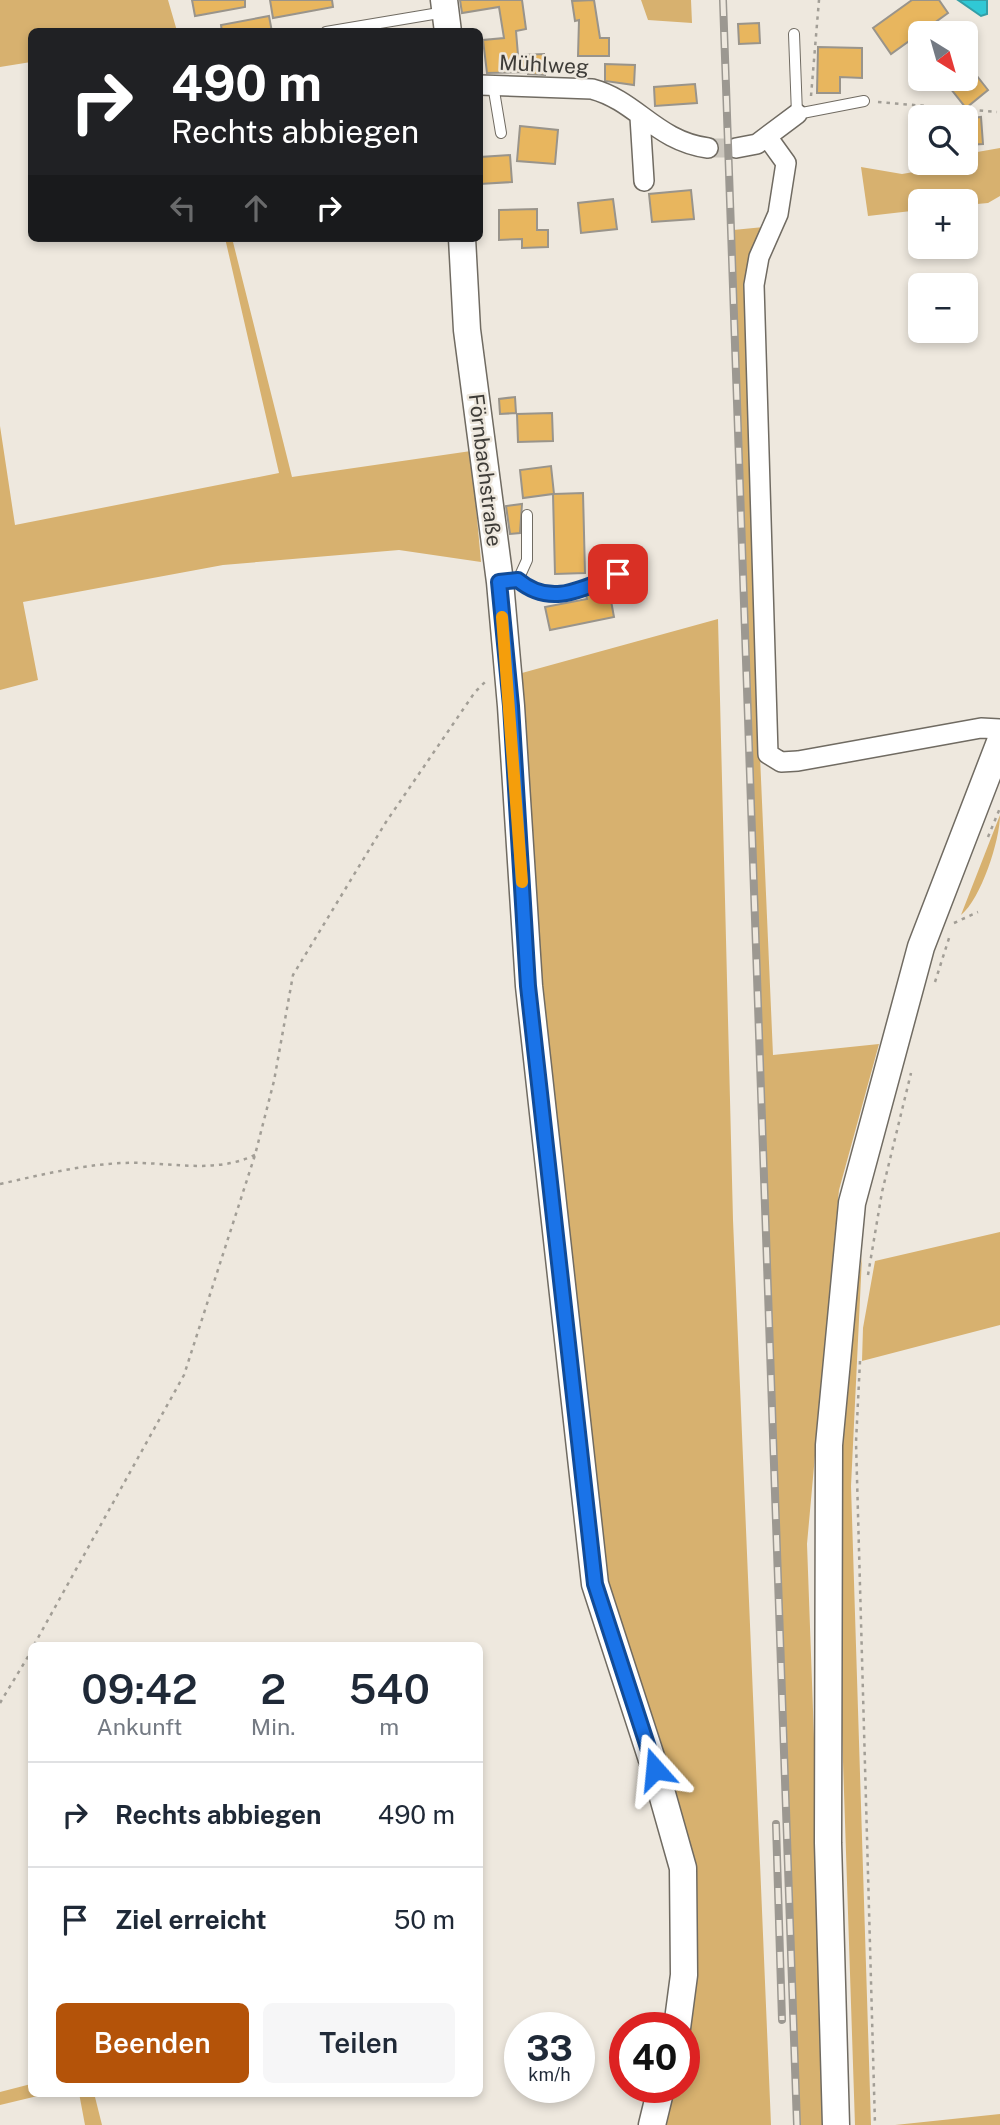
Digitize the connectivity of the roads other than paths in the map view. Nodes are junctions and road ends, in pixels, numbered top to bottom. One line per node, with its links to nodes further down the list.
1 (446, 14): 2 (lane)
2 (353, 28)
3 (794, 34): 6 (lane)
4 (486, 85): 7 (street, Mühlweg); 8 (lane)
5 (864, 101): 6 (lane)
6 (803, 112): 9 (street)
7 (640, 117): 10 (street, Mühlweg); 12 (street)
8 (502, 133)
9 (768, 138): 11 (street); 17 (street)
10 (708, 148)
11 (736, 148)
12 (644, 181)
13 (462, 242): 16 (street, Förnbachstraße)
14 (527, 515): 16 (lane)
15 (618, 574): 16 (lane)
16 (509, 581): 19 (street, Förnbachstraße)
17 (1000, 729)
18 (1000, 742): 22 (street)
19 (679, 2012)
20 (658, 2103): 21 (street)
21 (652, 2125)
22 (836, 2125)

